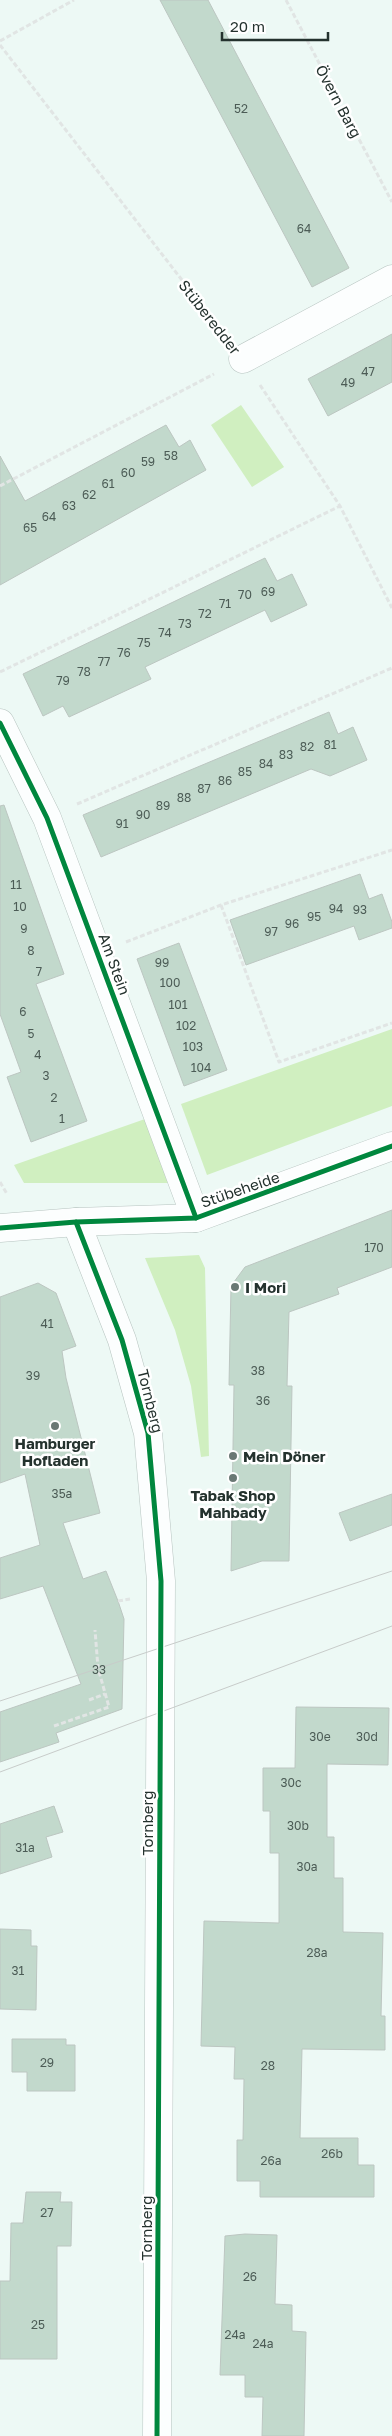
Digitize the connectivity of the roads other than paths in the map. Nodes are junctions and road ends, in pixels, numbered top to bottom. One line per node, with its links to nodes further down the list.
1 (392, 279): 2 (street)
2 (243, 359)
3 (0, 723): 5 (street, Am Stein)
4 (392, 1146): 5 (street, Stübeheide)
5 (196, 1218): 6 (street, Stübeheide)
6 (76, 1222): 7 (street, Stübeheide); 8 (street, Tornberg)
7 (0, 1228)
8 (157, 2436)

